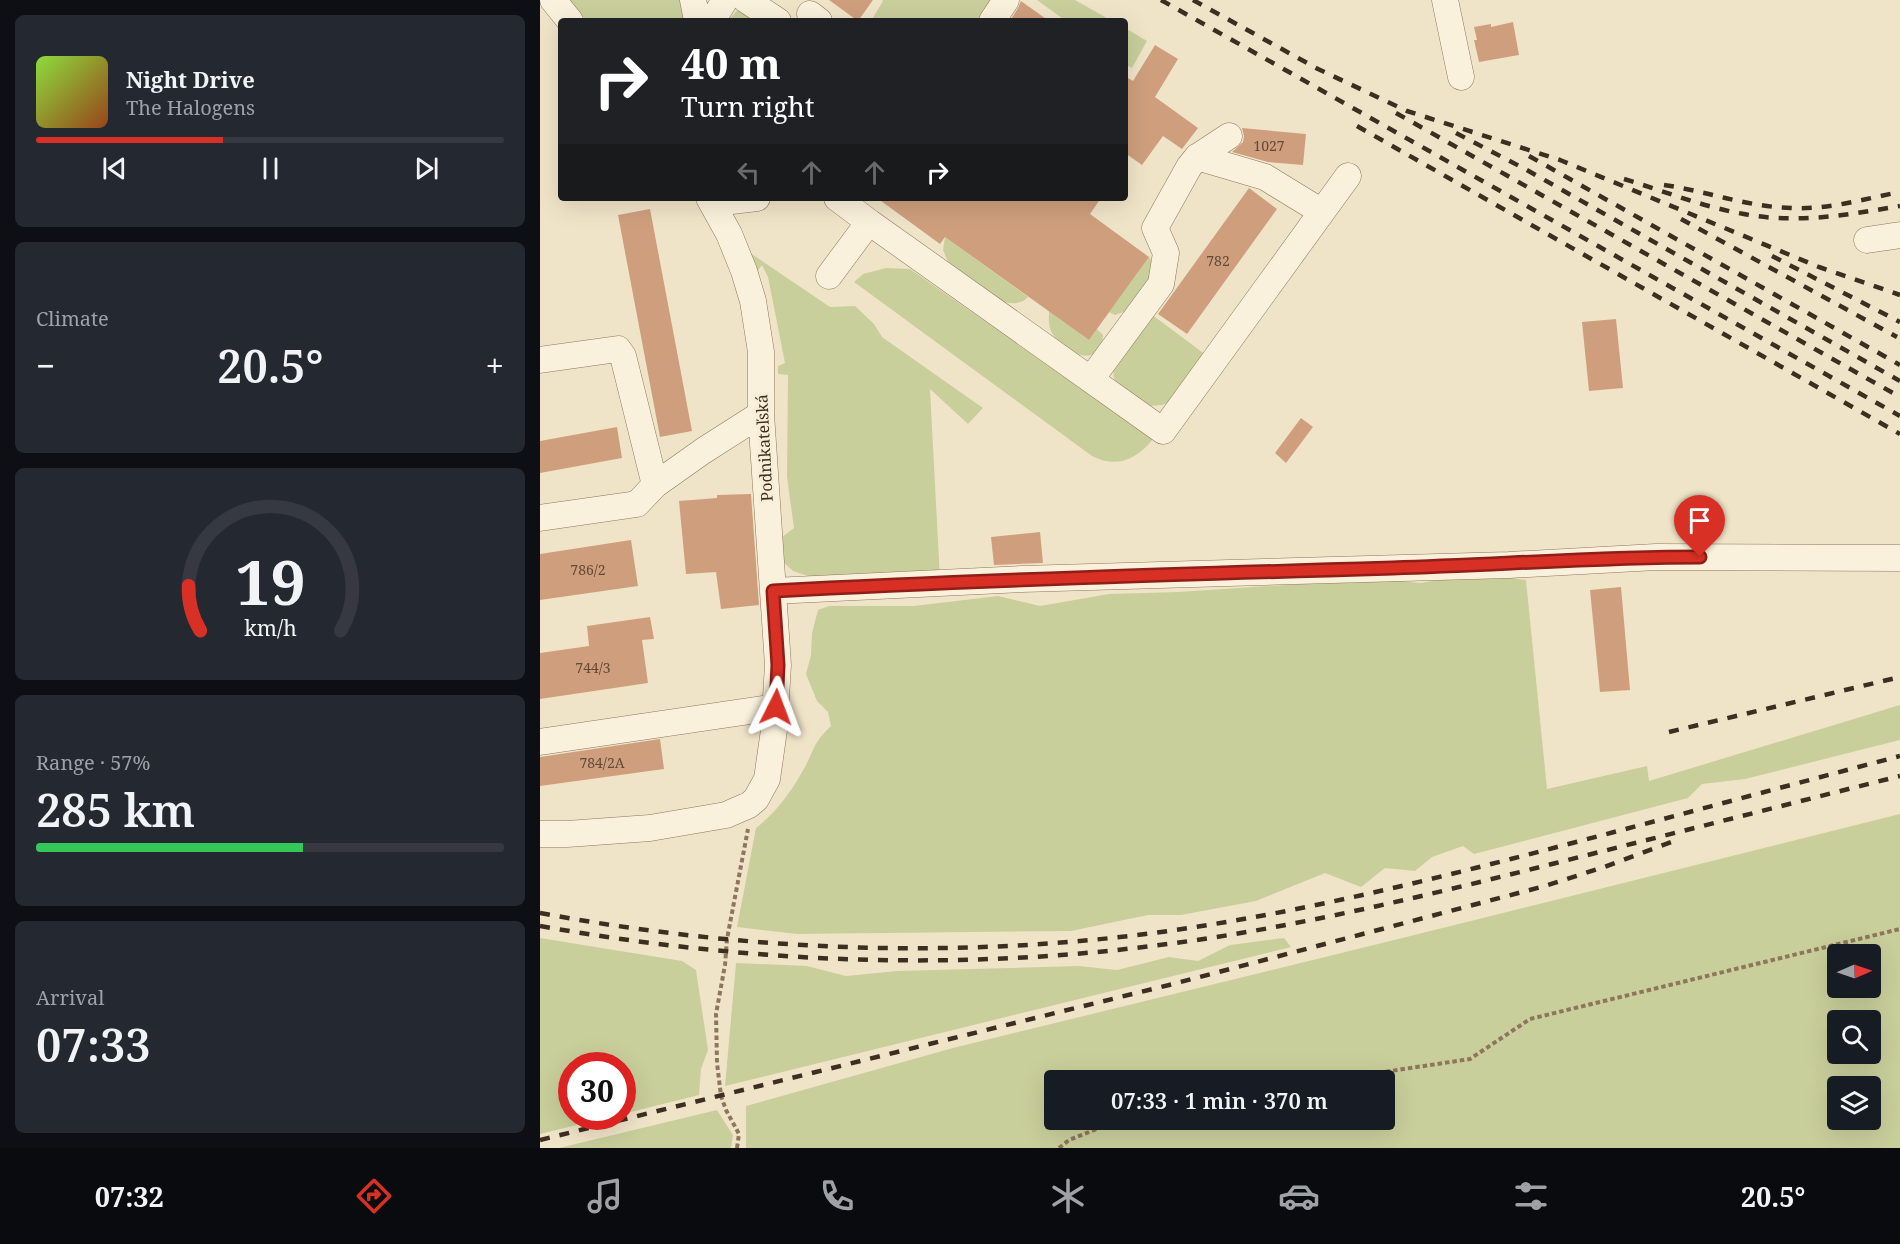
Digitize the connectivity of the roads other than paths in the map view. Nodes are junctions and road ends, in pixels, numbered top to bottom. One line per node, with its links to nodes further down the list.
1 (553, 0): 7 (street)
2 (693, 0): 8 (street)
3 (725, 0): 9 (street)
4 (746, 0): 10 (street)
5 (1006, 0): 11 (street)
6 (1445, 0): 12 (street)
7 (568, 18)
8 (699, 18)
9 (714, 18)
10 (773, 18)
11 (994, 18)
12 (1461, 77)
13 (1229, 136): 14 (street)
14 (1197, 157): 18 (street); 24 (street)
15 (1348, 176): 18 (street)
16 (713, 201): 25 (street, Podnikateľská)
17 (841, 201): 19 (street)
18 (1322, 212): 24 (street)
19 (869, 222): 22 (street); 24 (street)
20 (1900, 235): 21 (street)
21 (1867, 240)
22 (829, 276)
23 (540, 360): 26 (street)
24 (1091, 379)
25 (761, 414): 26 (street); 29 (street, Podnikateľská)
26 (655, 485): 27 (street)
27 (540, 518)
28 (1900, 558): 29 (street)
29 (773, 591): 30 (street, Podnikateľská)
30 (776, 707): 31 (street); 32 (street, Podnikateľská)
31 (540, 742)
32 (540, 834)

